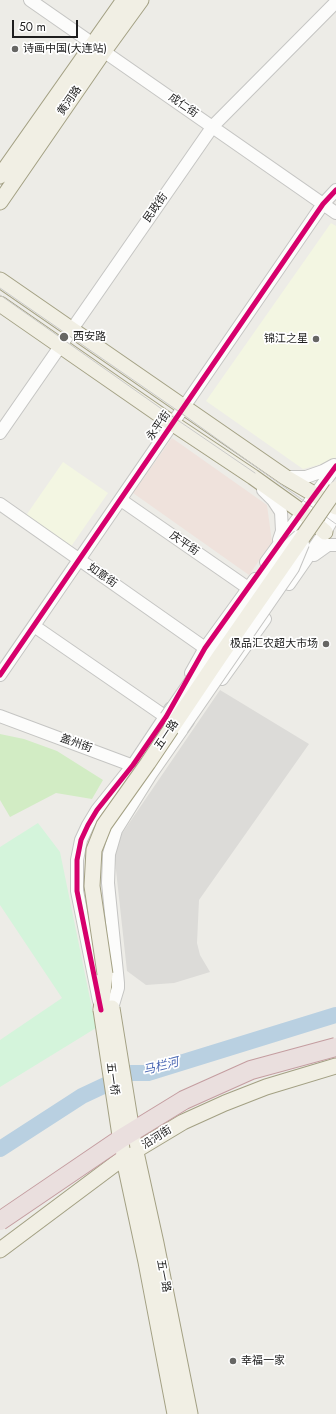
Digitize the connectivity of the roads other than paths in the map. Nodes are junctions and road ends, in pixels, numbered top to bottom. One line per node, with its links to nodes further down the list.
1 (30, 0): 5 (street, 成仁街)
2 (124, 0): 5 (main road, 黄河路)
3 (141, 0): 5 (main road, 黄河路)
4 (336, 2): 6 (street, 民政街)
5 (99, 47): 6 (street, 成仁街); 7 (main road, 黄河路); 9 (main road, 黄河路)
6 (213, 126): 10 (street, 成仁街); 14 (street, 民政街)
7 (0, 176)
8 (336, 190): 10 (street, 永平街)
9 (0, 202)
10 (323, 204): 11 (street, 成仁街); 16 (street, 永平街)
11 (336, 213)
12 (0, 280): 14 (main road)
13 (0, 304): 15 (main road)
14 (72, 330): 15 (street, 民政街); 16 (main road)
15 (61, 346): 17 (main road); 18 (street, 民政街)
16 (184, 408): 17 (street, 永平街); 22 (main road)
17 (173, 424): 21 (main road); 25 (street, 永平街)
18 (0, 433)
19 (336, 462): 22 (street)
20 (336, 466): 24 (street)
21 (252, 477): 28 (main road); 33 (street)
22 (285, 477): 24 (main road)
23 (336, 489): 30 (main road, 五一路, bridge)
24 (315, 494): 27 (main road); 28 (street)
25 (121, 500): 34 (street, 永平街); 36 (street, 庆平街)
26 (0, 504): 34 (street, 如意街)
27 (336, 508): 28 (street)
28 (302, 512): 31 (main road); 33 (street)
29 (336, 513): 31 (street)
30 (310, 526): 41 (street, bridge); 42 (street, bridge); 45 (main road, 五一路, bridge)
31 (332, 531): 35 (street)
32 (336, 545): 35 (street)
33 (276, 549): 36 (street)
34 (79, 560): 37 (street, 永平街); 38 (street, 如意街)
35 (296, 574): 42 (street)
36 (248, 588): 38 (street)
37 (34, 626): 39 (street, 永平街); 41 (street)
38 (205, 648): 41 (street)
39 (0, 675)
40 (0, 716): 43 (street, 盖州街)
41 (166, 717): 43 (street)
42 (182, 729): 44 (street)
43 (133, 765): 44 (street, 盖州街); 45 (street)
44 (151, 774): 45 (street)
45 (107, 1009): 49 (main road, 五一桥, bridge)
46 (336, 1039): 50 (highway, bridge)
47 (336, 1047): 51 (highway, bridge)
48 (336, 1066): 49 (main road, 沿河街)
49 (128, 1149): 52 (main road, 沿河街); 53 (main road, 五一路); 54 (main road, 五一路)
50 (0, 1212)
51 (0, 1221)
52 (0, 1250)
53 (175, 1414)
54 (190, 1414)

